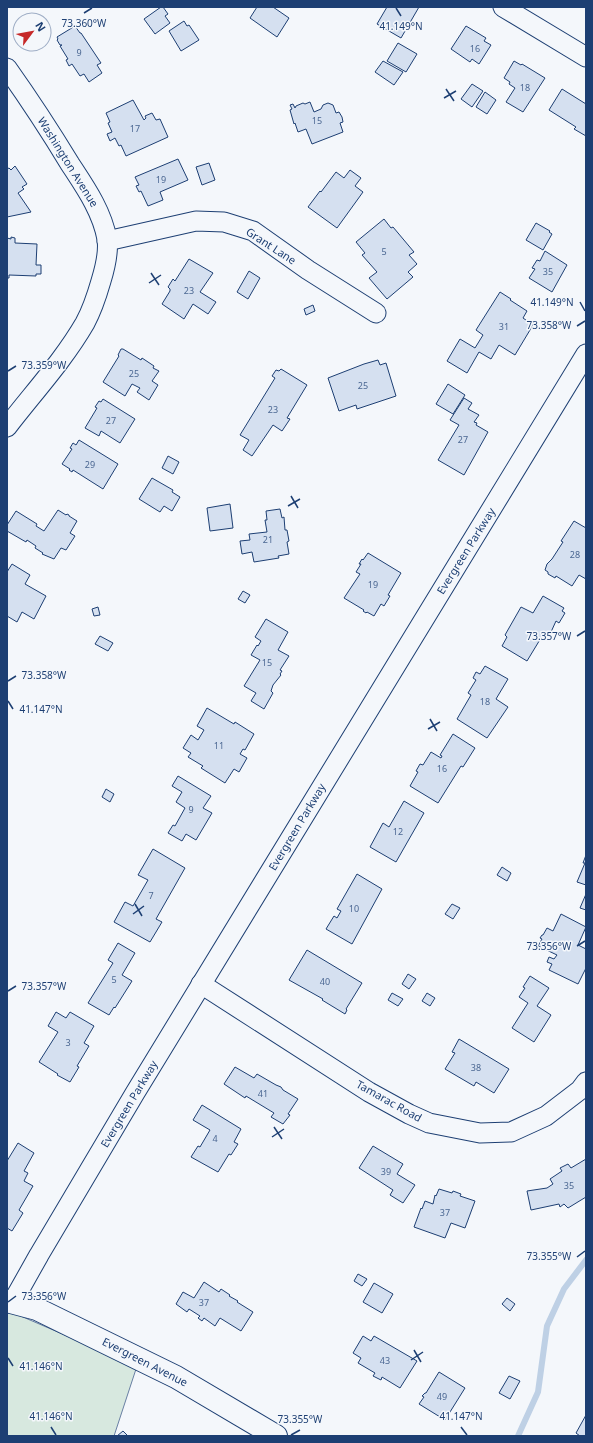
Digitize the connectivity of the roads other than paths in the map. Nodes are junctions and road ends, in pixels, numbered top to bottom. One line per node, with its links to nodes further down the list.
1 (503, 7): 2 (street)
2 (586, 57)
3 (7, 68): 4 (street, Washington Avenue)
4 (107, 241): 5 (street, Grant Lane); 7 (street, Washington Avenue)
5 (376, 313)
6 (586, 354): 8 (street, Evergreen Parkway)
7 (7, 427)
8 (201, 984): 9 (street, Tamarac Road); 10 (street, Evergreen Parkway)
9 (586, 1082)
10 (10, 1302): 11 (main road, Evergreen Avenue)
11 (276, 1436)

